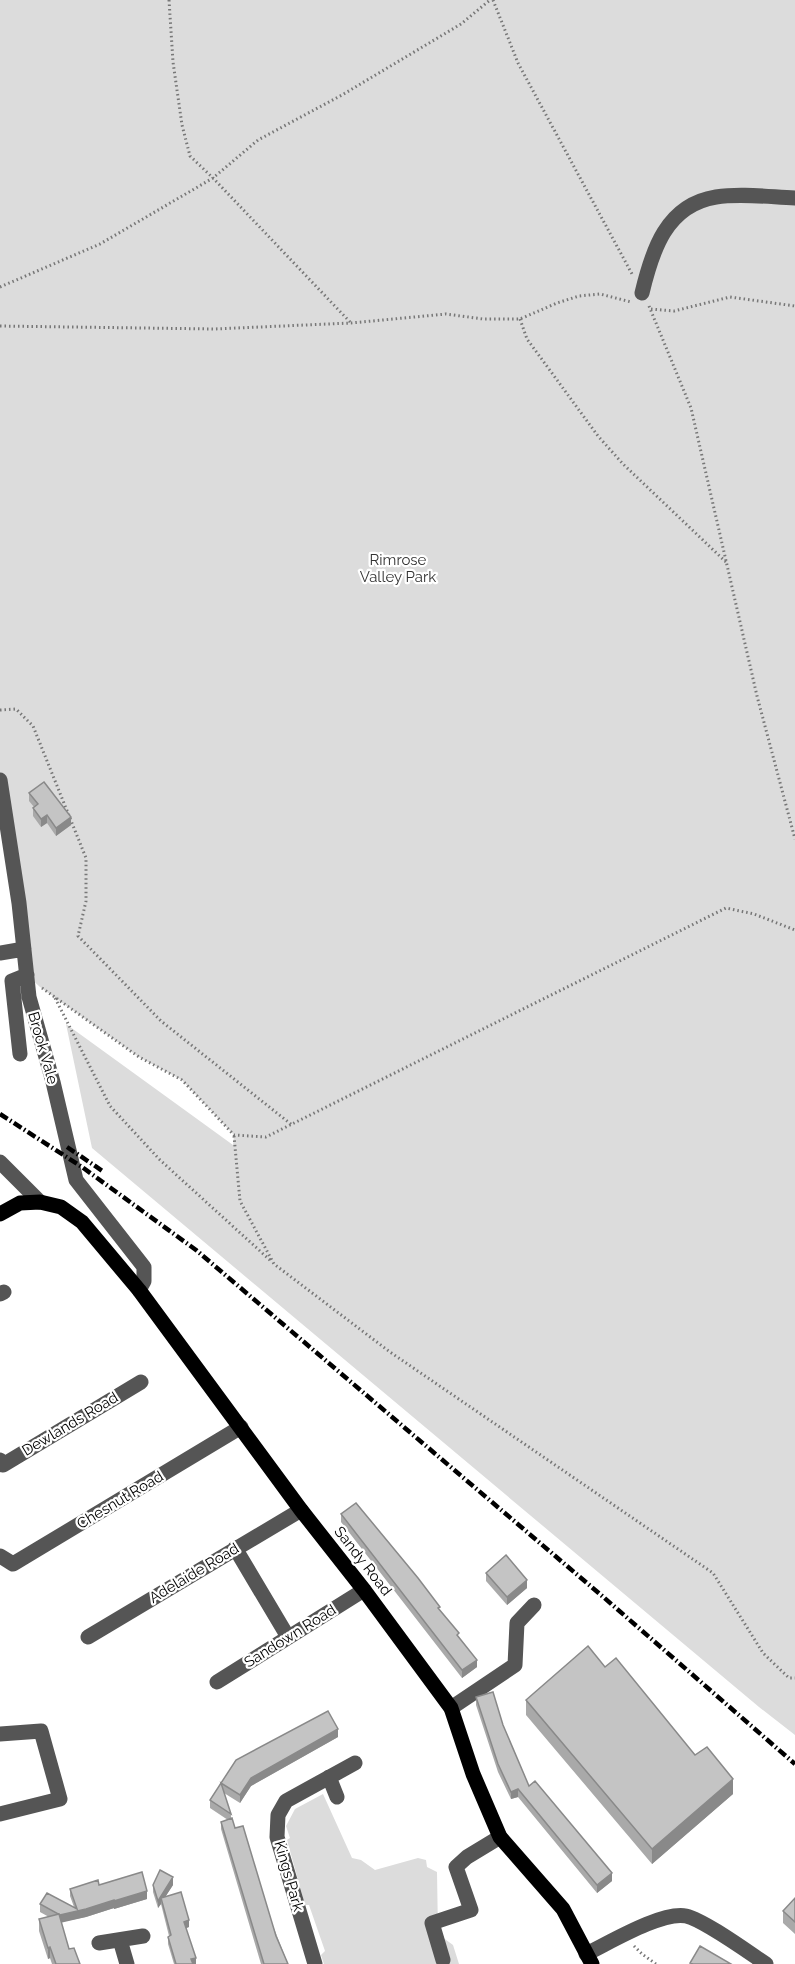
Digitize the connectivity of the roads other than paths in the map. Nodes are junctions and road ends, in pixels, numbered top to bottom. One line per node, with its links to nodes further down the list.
1 (795, 198): 2 (street)
2 (642, 292)
3 (0, 780): 4 (street, Brook Vale)
4 (24, 949): 5 (street); 6 (street, Brook Vale)
5 (0, 952)
6 (27, 975): 7 (street); 11 (street, Brook Vale)
7 (20, 1054)
8 (0, 1162): 9 (street)
9 (40, 1202): 10 (main road); 11 (main road, Sandy Road)
10 (0, 1214)
11 (139, 1290): 13 (main road, Sandy Road)
12 (141, 1382): 14 (street, Dewlands Road)
13 (241, 1427): 15 (main road, Sandy Road); 17 (street, Chesnut Road)
14 (0, 1460)
15 (301, 1510): 16 (street, Adelaide Road); 18 (main road, Sandy Road)
16 (235, 1548): 20 (street, Adelaide Road); 21 (street)
17 (0, 1556)
18 (364, 1590): 21 (street, Sandown Road); 23 (main road, Sandy Road)
19 (534, 1605): 23 (street)
20 (88, 1637)
21 (288, 1637): 22 (street, Sandown Road)
22 (217, 1682)
23 (451, 1708): 29 (main road, Sandy Road)
24 (0, 1734): 28 (street)
25 (355, 1763): 26 (street, Kings Park)
26 (329, 1777): 27 (street); 36 (street, Kings Park)
27 (337, 1797)
28 (0, 1814)
29 (500, 1837): 33 (main road, Sandy Road); 34 (street)
30 (143, 1936): 31 (street)
31 (120, 1940): 32 (street); 35 (street)
32 (99, 1943)
33 (589, 1959): 37 (street)
34 (443, 1960)
35 (127, 1964)
36 (315, 1964)
37 (766, 1964)

